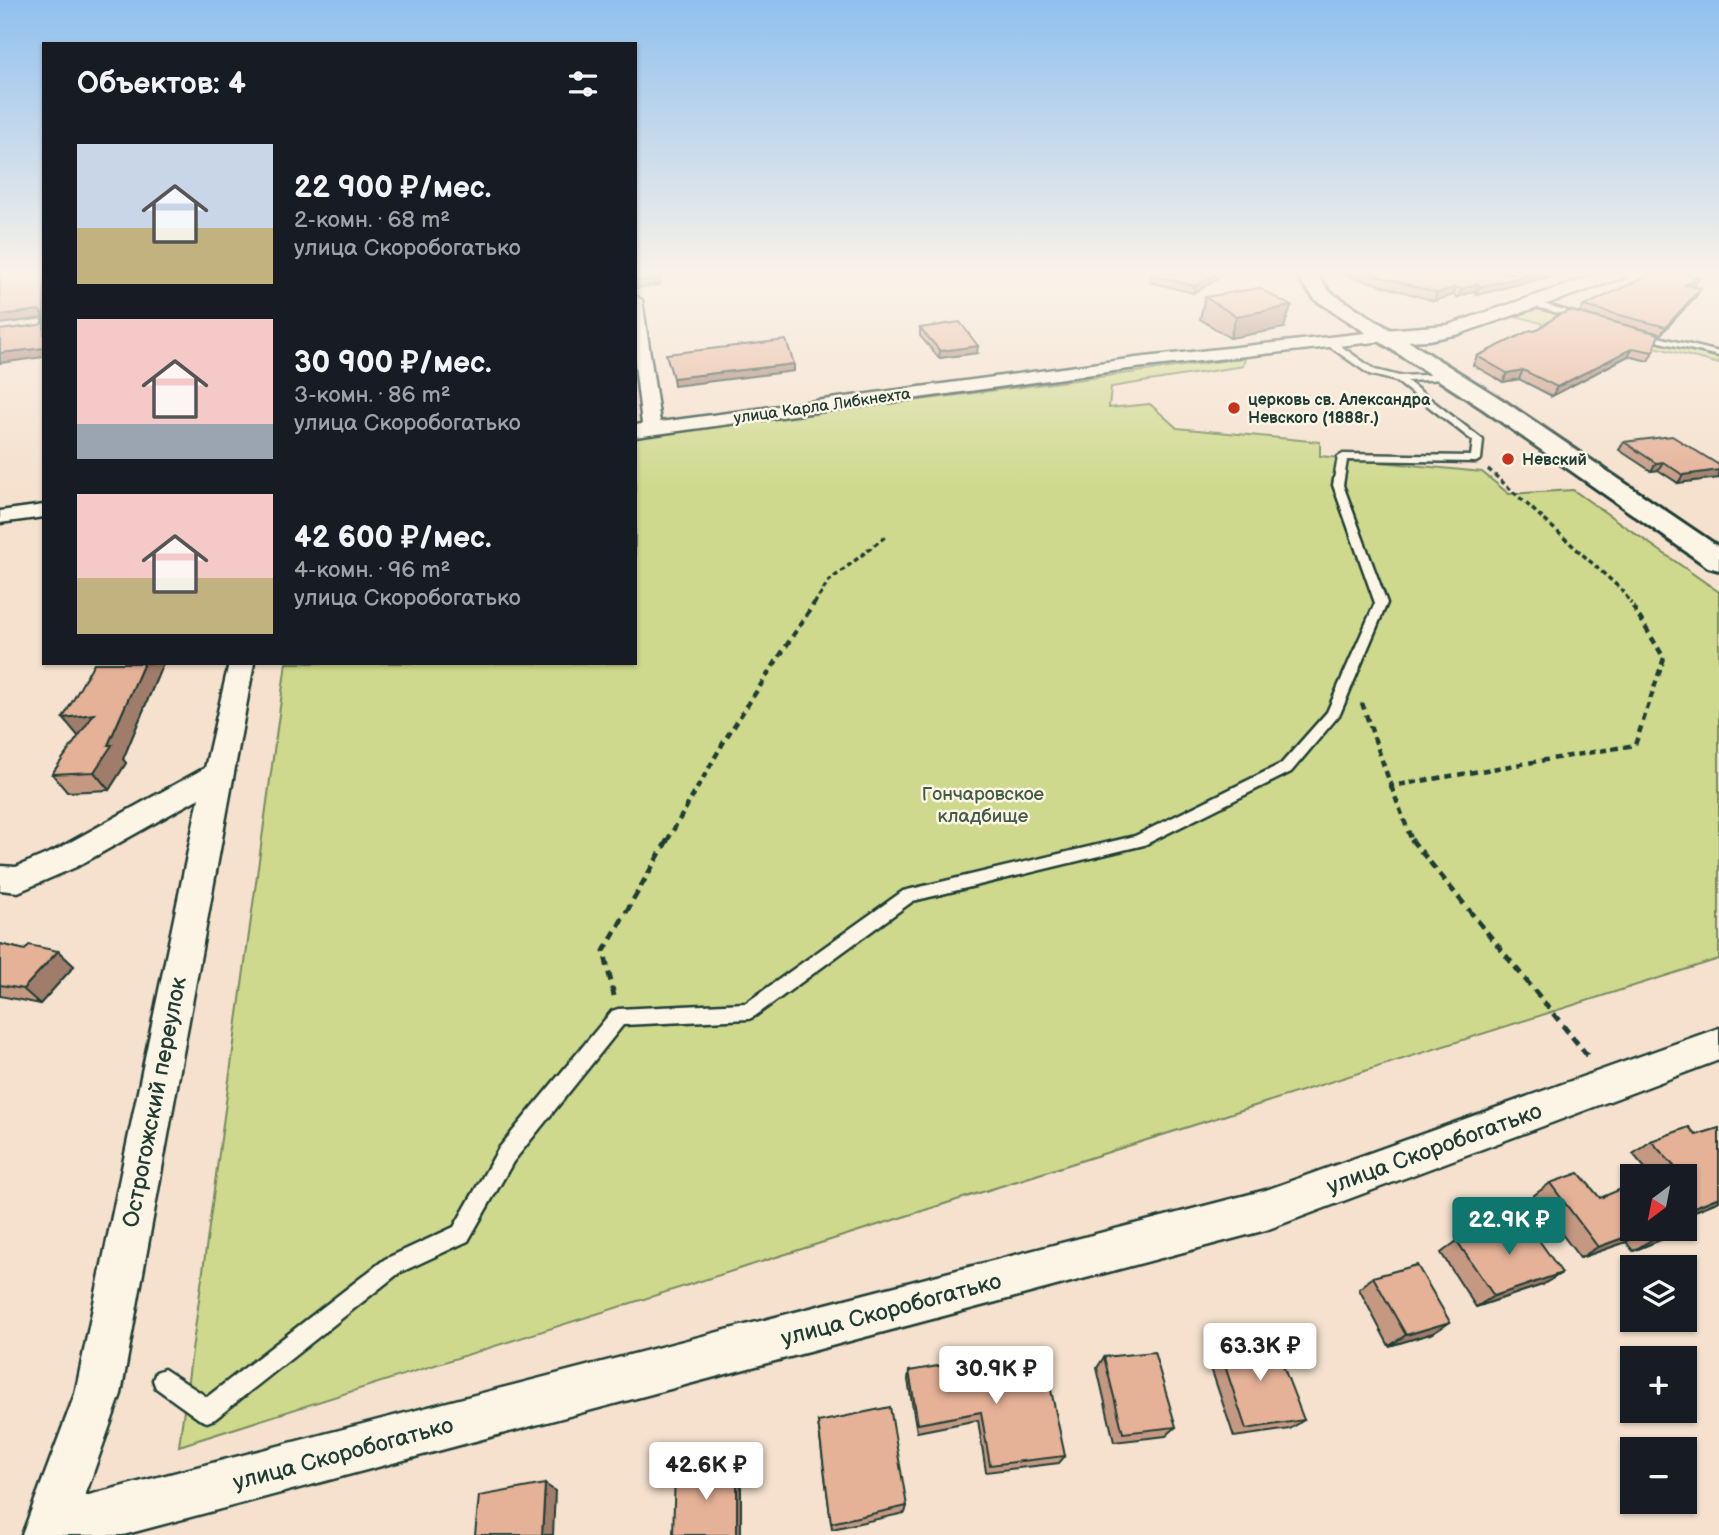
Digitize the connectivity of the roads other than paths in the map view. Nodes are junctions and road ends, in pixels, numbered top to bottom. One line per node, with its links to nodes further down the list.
1 (638, 345): 9 (street)
2 (1291, 345): 9 (street, улица Карла Либкнехта)
3 (1333, 345): 8 (lane)
4 (1397, 345): 7 (main road)
5 (1682, 345): 6 (lane)
6 (1719, 354)
7 (1446, 376): 8 (lane); 12 (main road)
8 (1399, 379): 17 (lane)
9 (644, 430)
10 (42, 511): 11 (street)
11 (0, 517)
12 (1719, 561)
13 (242, 665): 14 (street, Острогожский переулок)
14 (218, 774): 15 (street); 18 (street, Острогожский переулок)
15 (0, 878)
16 (1719, 1044): 18 (street, улица Скоробогатько)
17 (164, 1380)
18 (49, 1533)

